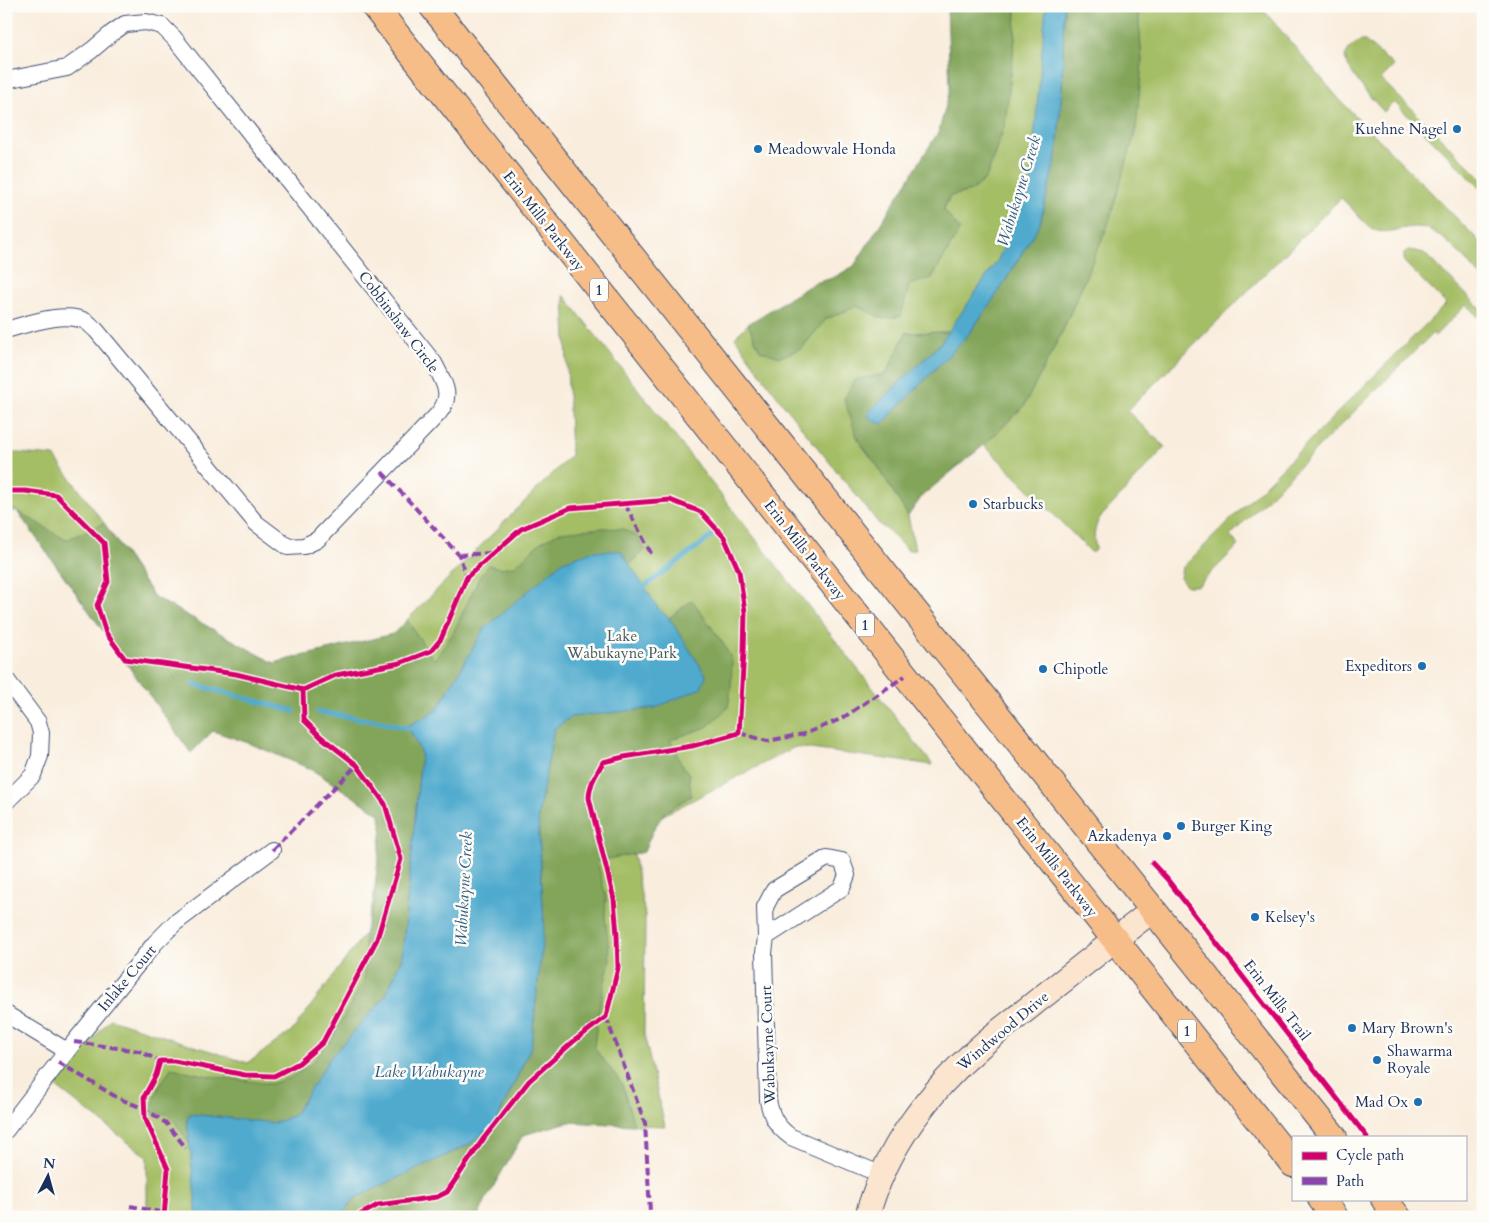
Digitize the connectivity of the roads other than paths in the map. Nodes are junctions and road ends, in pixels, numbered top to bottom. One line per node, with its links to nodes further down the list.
1 (374, 6): 10 (main road, Erin Mills Parkway / 1)
2 (432, 6): 8 (main road)
3 (6, 80): 4 (street, Cobbinshaw Circle)
4 (6, 330)
5 (6, 679): 6 (street)
6 (6, 802)
7 (272, 850): 12 (street, Inlake Court)
8 (1153, 910): 10 (street, Windwood Drive); 14 (main road)
9 (766, 937): 9 (street, Wabukayne Court); 16 (street, Wabukayne Court)
10 (1115, 940): 15 (main road, Erin Mills Parkway / 1); 16 (street, Windwood Drive)
11 (6, 1014): 12 (street)
12 (67, 1051): 13 (street, Inlake Court)
13 (6, 1130)
14 (1333, 1136)
15 (1292, 1163)
16 (882, 1175): 19 (street, Windwood Drive)
17 (1322, 1200): 20 (main road)
18 (1385, 1200): 21 (main road)
19 (867, 1217)
20 (1335, 1217)
21 (1398, 1217)

